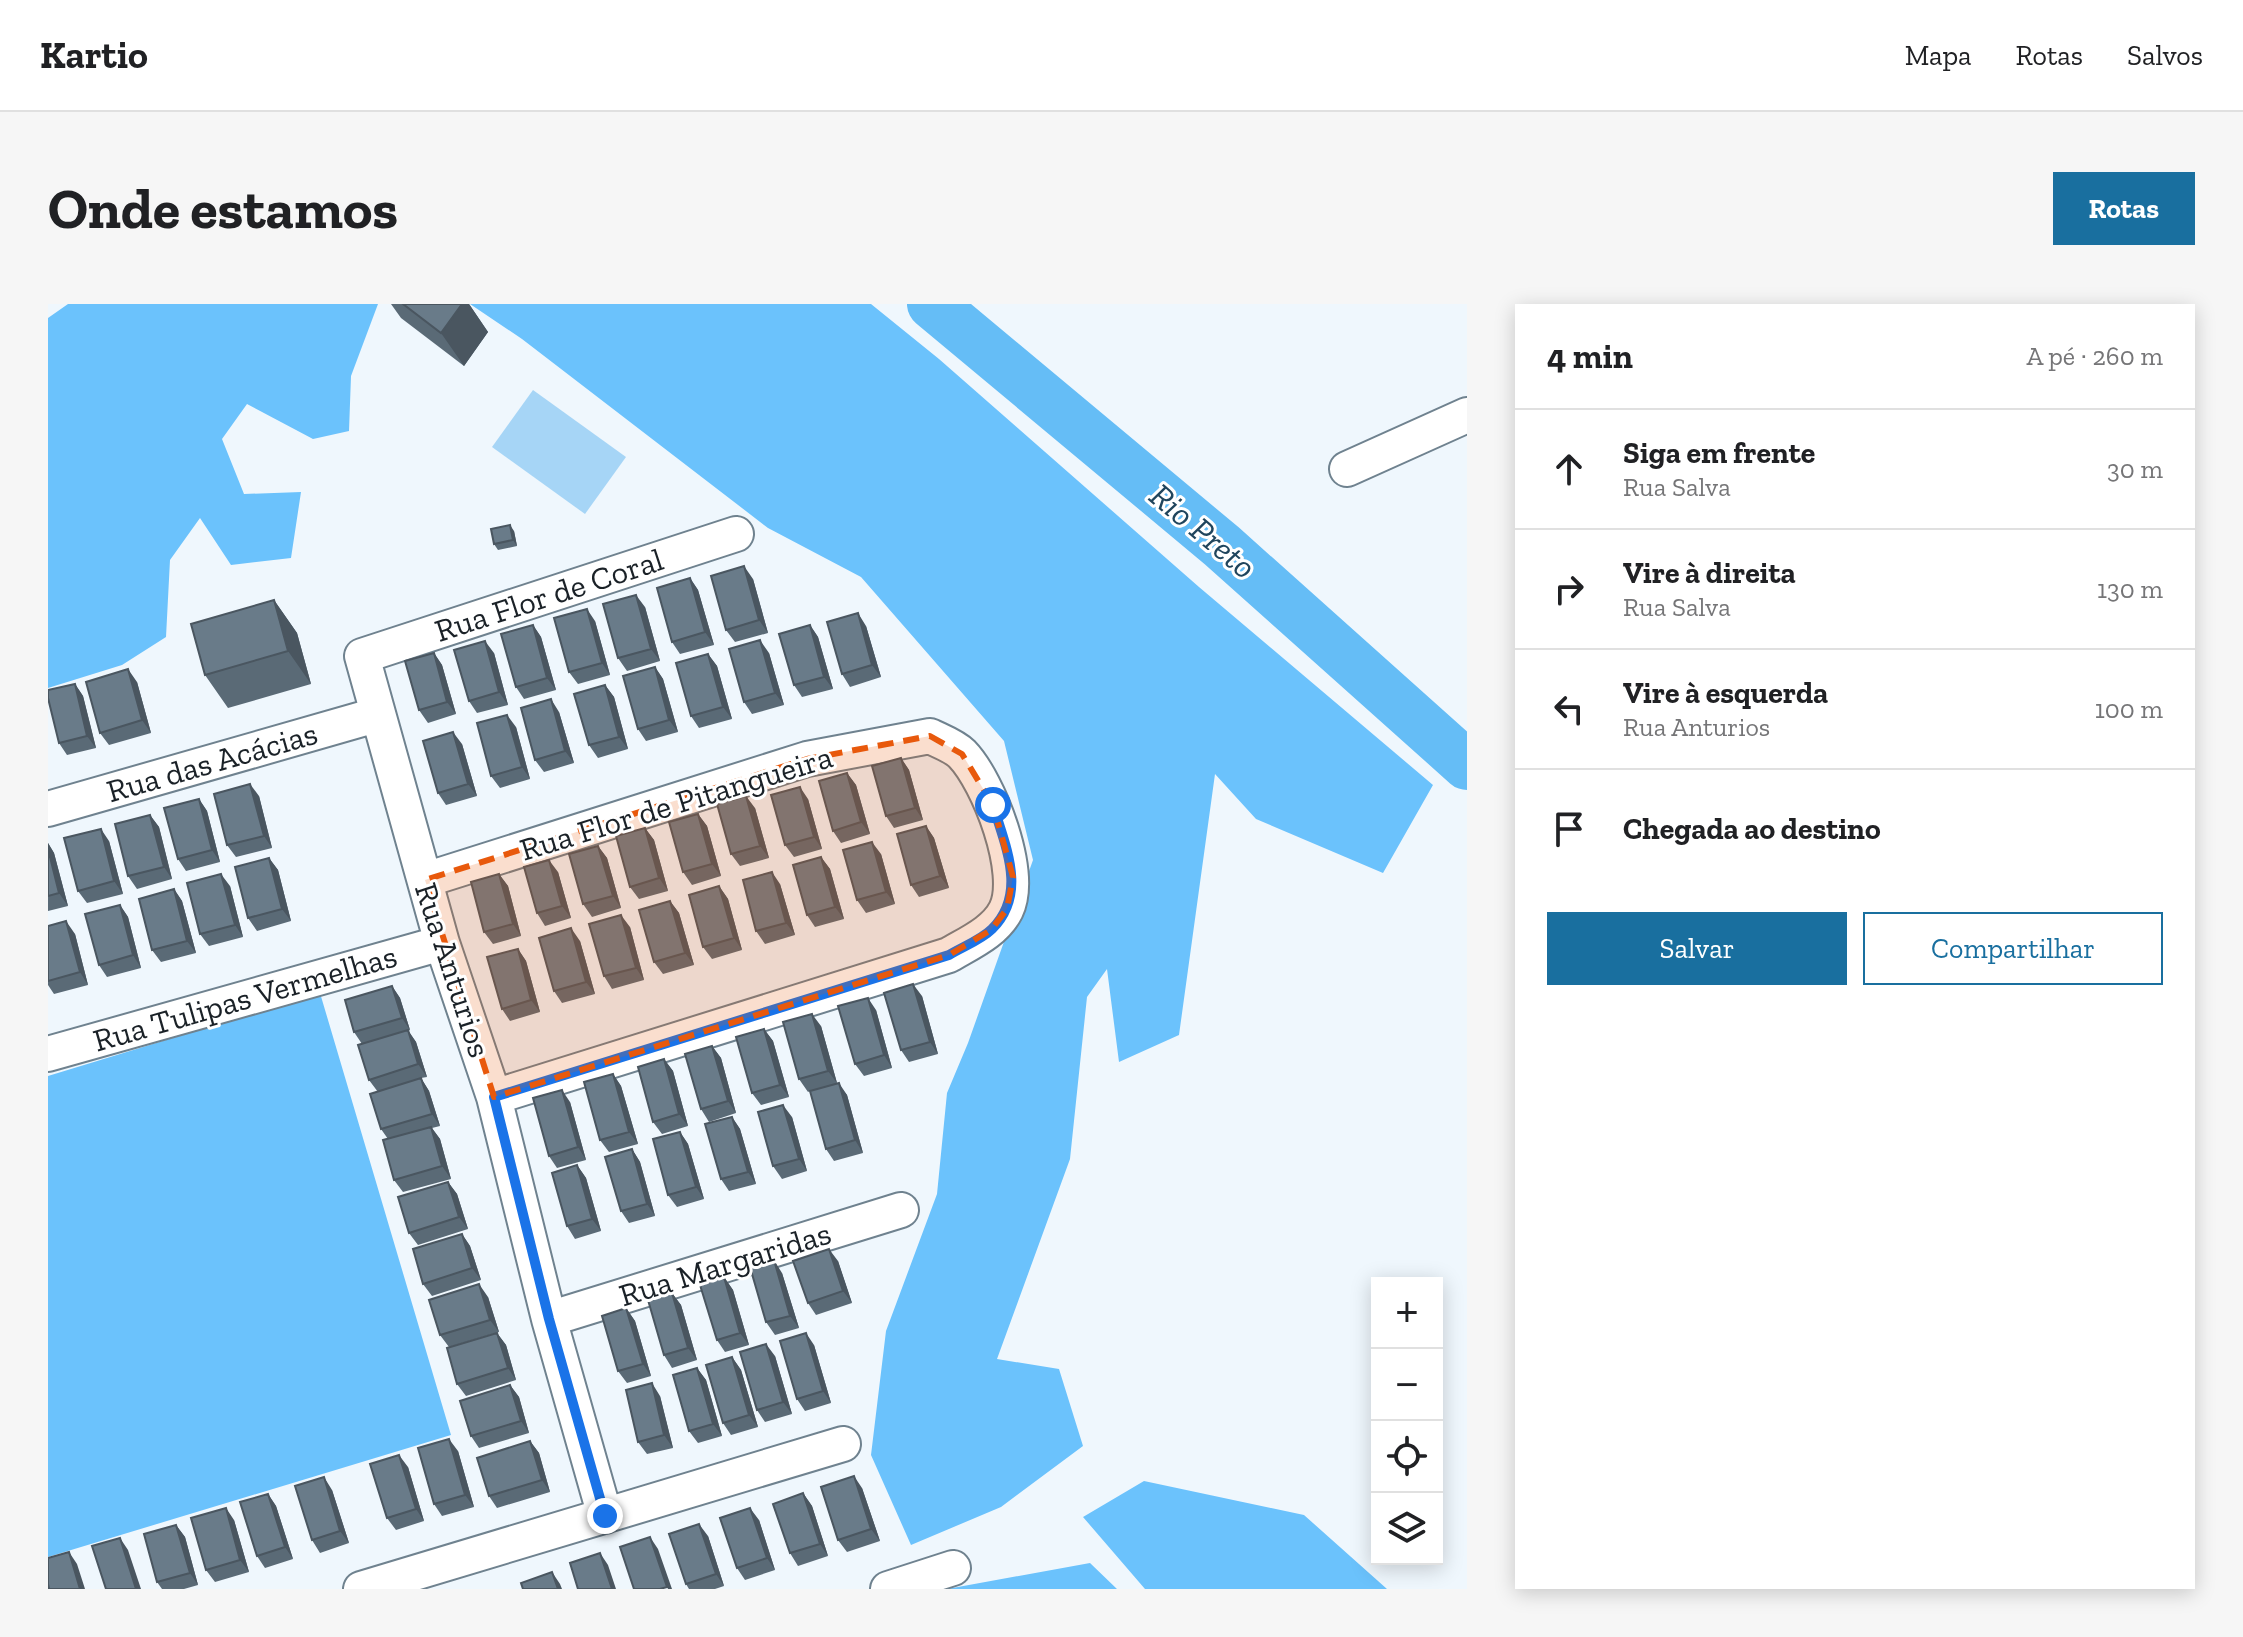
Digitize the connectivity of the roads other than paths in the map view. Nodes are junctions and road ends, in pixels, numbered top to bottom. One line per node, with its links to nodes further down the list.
1 (1467, 415): 2 (street)
2 (1347, 469)
3 (736, 534): 4 (street, Rua Flor de Coral)
4 (362, 656): 5 (street, Rua Anturios)
5 (376, 715): 6 (street, Rua das Acácias); 7 (street, Rua Anturios)
6 (48, 809)
7 (425, 880): 8 (street, Rua Anturios); 10 (street, Rua Flor de Pitangueira)
8 (442, 943): 9 (street, Rua Tulipas Vermelhas); 10 (street, Rua Anturios)
9 (48, 1054)
10 (494, 1097): 12 (street, Rua Anturios)
11 (901, 1210): 12 (street, Rua Margaridas)
12 (549, 1319): 14 (street, Rua Anturios)
13 (843, 1444): 14 (street)
14 (605, 1516): 16 (street)
15 (953, 1568): 17 (street)
16 (361, 1589)
17 (888, 1589)

